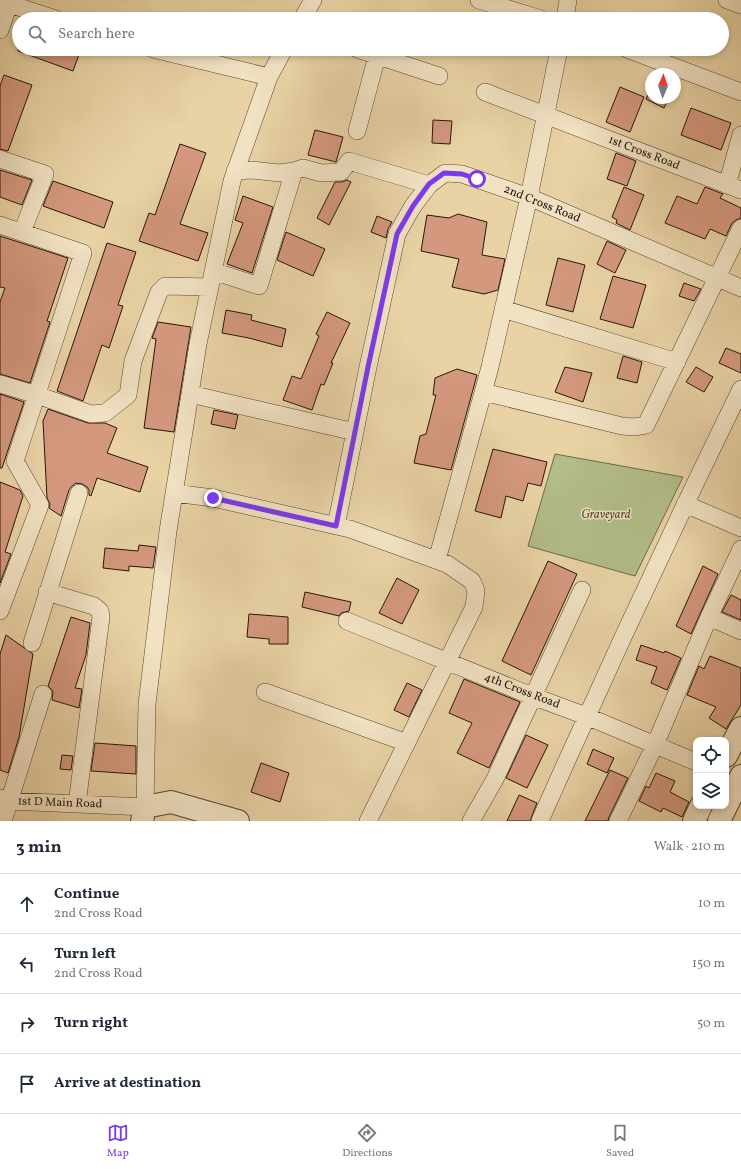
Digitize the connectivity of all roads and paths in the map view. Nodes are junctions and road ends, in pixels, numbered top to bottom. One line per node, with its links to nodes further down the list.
1 (313, 0): 8 (street)
2 (479, 0): 9 (street)
3 (568, 0): 10 (street)
4 (727, 0): 6 (street)
5 (6, 2): 7 (street); 11 (street)
6 (741, 5)
7 (35, 12)
8 (306, 12)
9 (519, 12)
10 (566, 12)
11 (0, 30)
12 (182, 56): 18 (street)
13 (280, 56): 18 (street)
14 (377, 56): 17 (street); 22 (street)
15 (558, 56): 21 (street)
16 (645, 56): 20 (street)
17 (439, 76)
18 (269, 77): 25 (street)
19 (485, 92): 21 (street, 1st Cross Road)
20 (741, 92)
21 (546, 116): 28 (street, 1st Cross Road); 29 (street)
22 (357, 131)
23 (741, 135): 28 (street)
24 (0, 159): 32 (street)
25 (236, 171): 26 (street); 33 (street)
26 (294, 171): 27 (street); 33 (street)
27 (429, 184): 29 (street, 2nd Cross Road); 43 (street, 2nd Cross Road)
28 (734, 188)
29 (529, 197): 34 (street, 2nd Cross Road); 36 (street)
30 (0, 225): 32 (street)
31 (741, 228): 34 (street)
32 (22, 232): 42 (street)
33 (212, 279): 41 (street); 42 (street)
34 (717, 279): 35 (street, 2nd Cross Road); 37 (street)
35 (741, 288)
36 (503, 309): 37 (street); 40 (street)
37 (677, 362): 40 (street)
38 (0, 384): 42 (street)
39 (741, 389): 46 (street)
40 (483, 392): 50 (street)
41 (190, 394): 43 (street); 45 (street)
42 (37, 395): 53 (street)
43 (355, 432): 47 (street, 2nd Cross Road)
44 (79, 493): 52 (street)
45 (174, 493): 47 (street); 72 (street)
46 (685, 504): 48 (street); 62 (street)
47 (336, 526): 50 (street)
48 (741, 528)
49 (741, 549): 54 (street)
50 (437, 560): 58 (street)
51 (582, 590): 61 (street)
52 (47, 592): 57 (street); 70 (street)
53 (0, 611)
54 (709, 617): 56 (street); 65 (street)
55 (347, 621): 58 (street, 4th Cross Road)
56 (741, 631)
57 (32, 643)
58 (447, 662): 61 (street, 4th Cross Road); 64 (street)
59 (264, 692): 64 (street)
60 (43, 694): 69 (street)
61 (532, 696): 62 (street, 4th Cross Road); 76 (street)
62 (586, 716): 65 (street, 4th Cross Road); 77 (street)
63 (741, 728): 66 (street)
64 (407, 742): 75 (street)
65 (655, 745): 67 (street, 4th Cross Road); 78 (street)
66 (729, 750)
67 (693, 761)
68 (737, 778): 80 (street)
69 (4, 800): 70 (street, 1st D Main Road); 73 (street)
70 (77, 804): 72 (street, 1st D Main Road)
71 (700, 809): 79 (street)
72 (143, 814): 74 (street)
73 (3, 821)
74 (238, 821)
75 (368, 821)
76 (471, 821)
77 (540, 821)
78 (618, 821)
79 (694, 821)
80 (719, 821)

